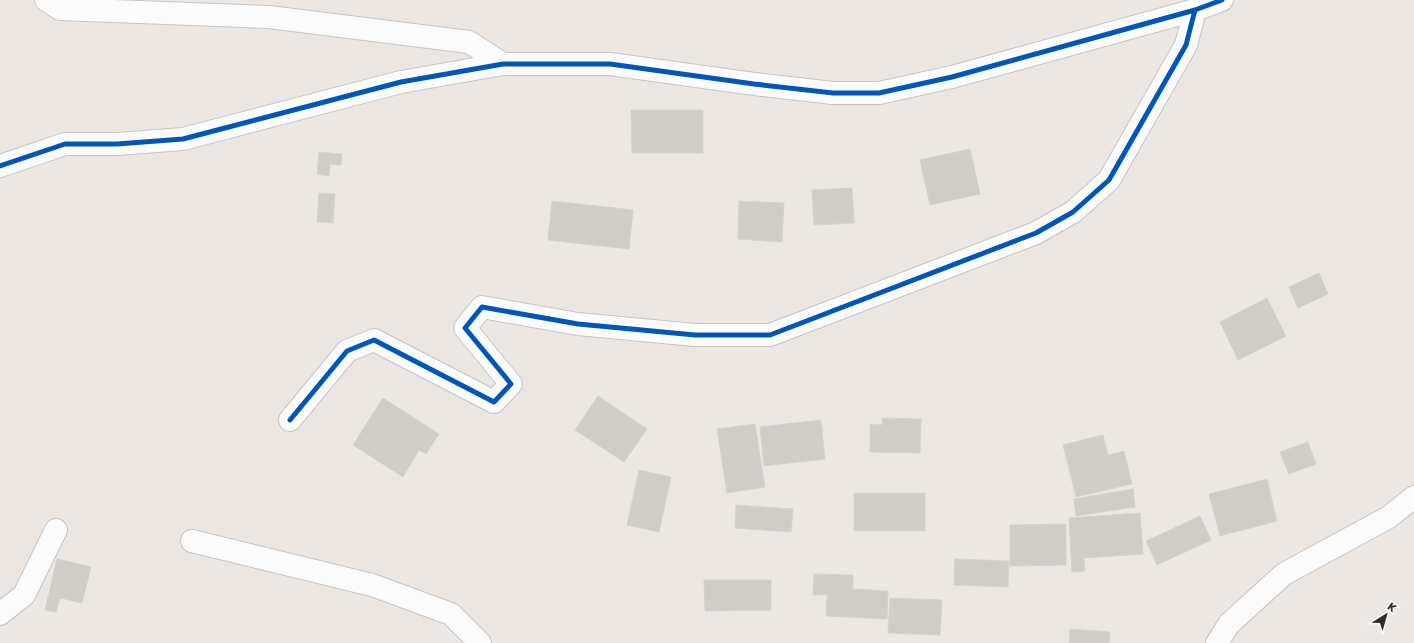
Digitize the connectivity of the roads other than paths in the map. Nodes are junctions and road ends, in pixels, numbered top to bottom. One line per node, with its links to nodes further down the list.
1 (46, 0): 4 (street)
2 (1222, 0): 3 (street)
3 (1195, 10): 4 (street); 6 (street)
4 (503, 64): 5 (street)
5 (0, 166)
6 (290, 420)
7 (1414, 497): 12 (street)
8 (56, 530): 10 (street)
9 (192, 541): 11 (street)
10 (0, 614)
11 (480, 643)
12 (1217, 643)

